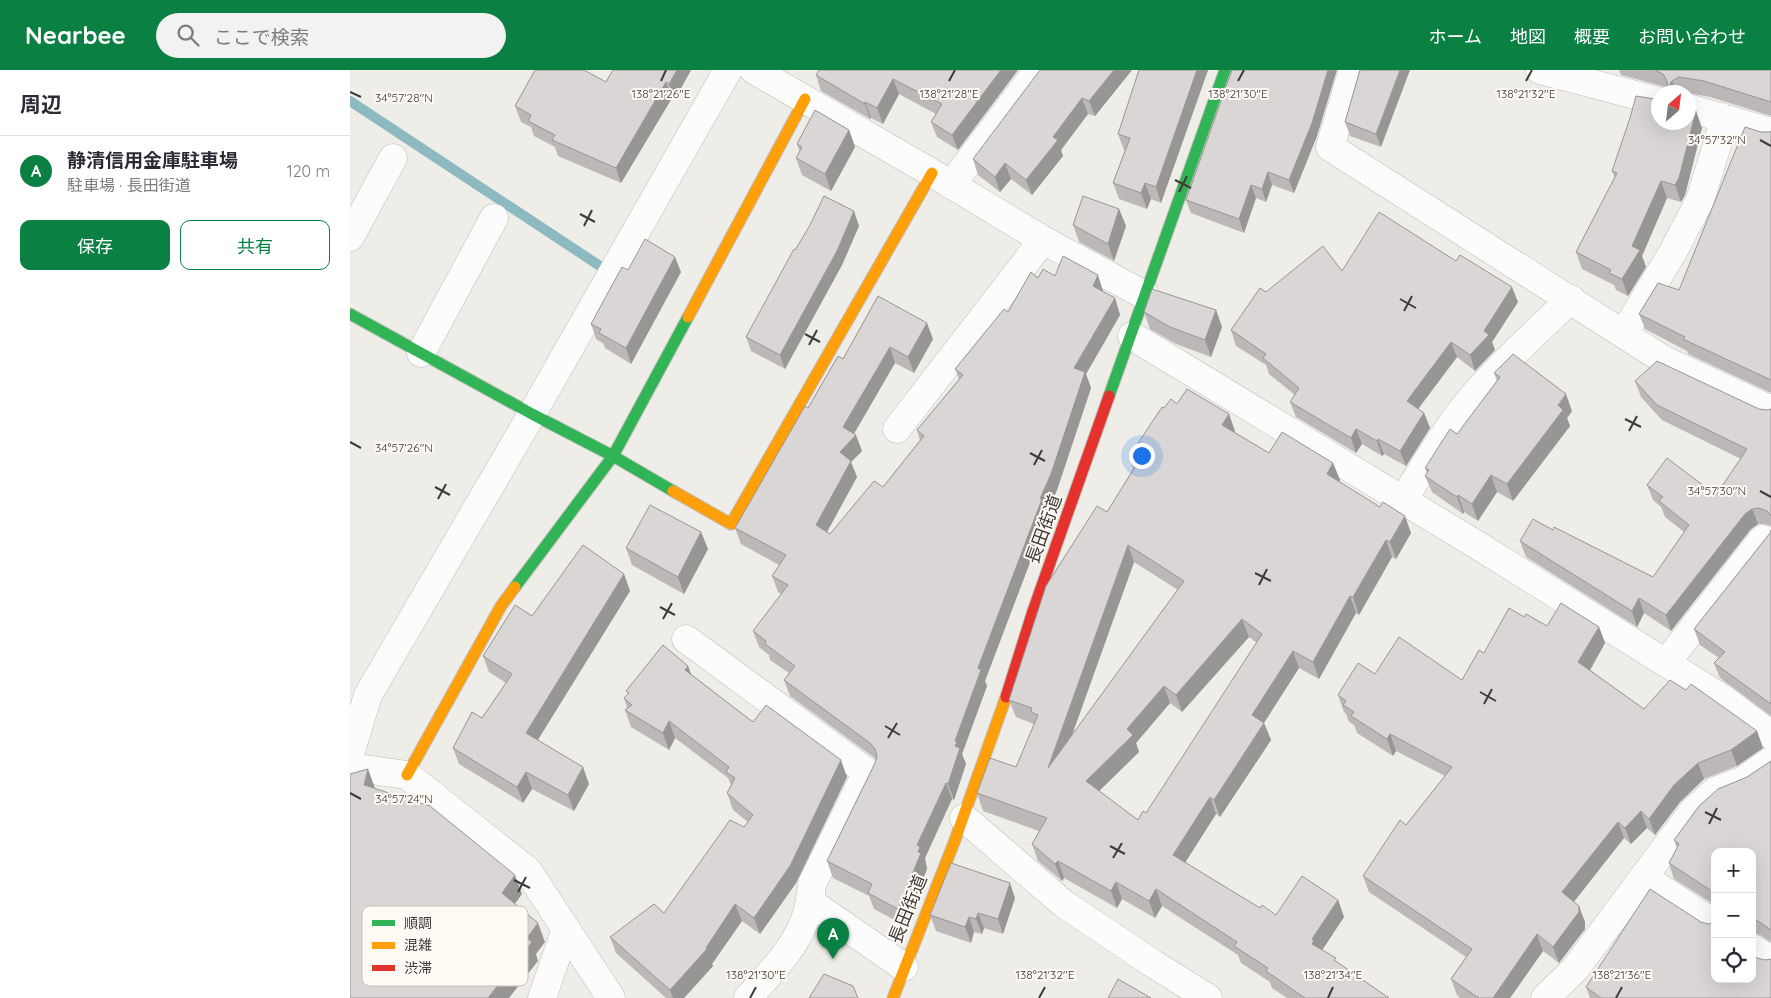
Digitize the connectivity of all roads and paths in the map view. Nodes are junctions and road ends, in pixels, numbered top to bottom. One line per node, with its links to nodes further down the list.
1 (728, 70): 24 (street)
2 (754, 70): 7 (street)
3 (1038, 70): 13 (street)
4 (1225, 70): 17 (street, 長田街道)
5 (1353, 70): 18 (street)
6 (1540, 70): 8 (street)
7 (805, 99): 13 (street); 26 (street)
8 (1651, 99)
9 (1696, 110): 10 (street)
10 (1722, 117): 11 (street); 20 (street)
11 (1771, 132)
12 (393, 158): 15 (street)
13 (942, 179): 16 (street); 26 (street)
14 (494, 218): 22 (street)
15 (350, 238)
16 (1043, 240): 17 (street); 25 (street)
17 (1146, 296): 21 (street, 長田街道)
18 (1570, 299): 20 (street); 27 (street)
19 (350, 314): 22 (street)
20 (1624, 333): 23 (street)
21 (1132, 336): 27 (street); 36 (street, 長田街道)
22 (421, 353): 24 (street)
23 (1771, 410)
24 (532, 414): 26 (street); 32 (street)
25 (898, 429)
26 (613, 456): 35 (street)
27 (1404, 500): 30 (street)
28 (1763, 539): 30 (street)
29 (686, 639): 38 (street)
30 (1666, 663): 31 (street)
31 (1771, 735)
32 (350, 754)
33 (1771, 761): 37 (street)
34 (350, 766): 35 (street)
35 (407, 775): 40 (street)
36 (964, 818): 43 (street, 長田街道); 48 (street)
37 (1643, 877): 39 (street); 49 (street)
38 (810, 902): 43 (street); 46 (street)
39 (1711, 921)
40 (566, 929): 44 (street); 45 (street)
41 (1756, 951): 42 (street)
42 (1771, 960)
43 (904, 967): 47 (street, 長田街道)
44 (542, 998)
45 (611, 998)
46 (748, 998)
47 (893, 998)
48 (1208, 998)
49 (1545, 998)

